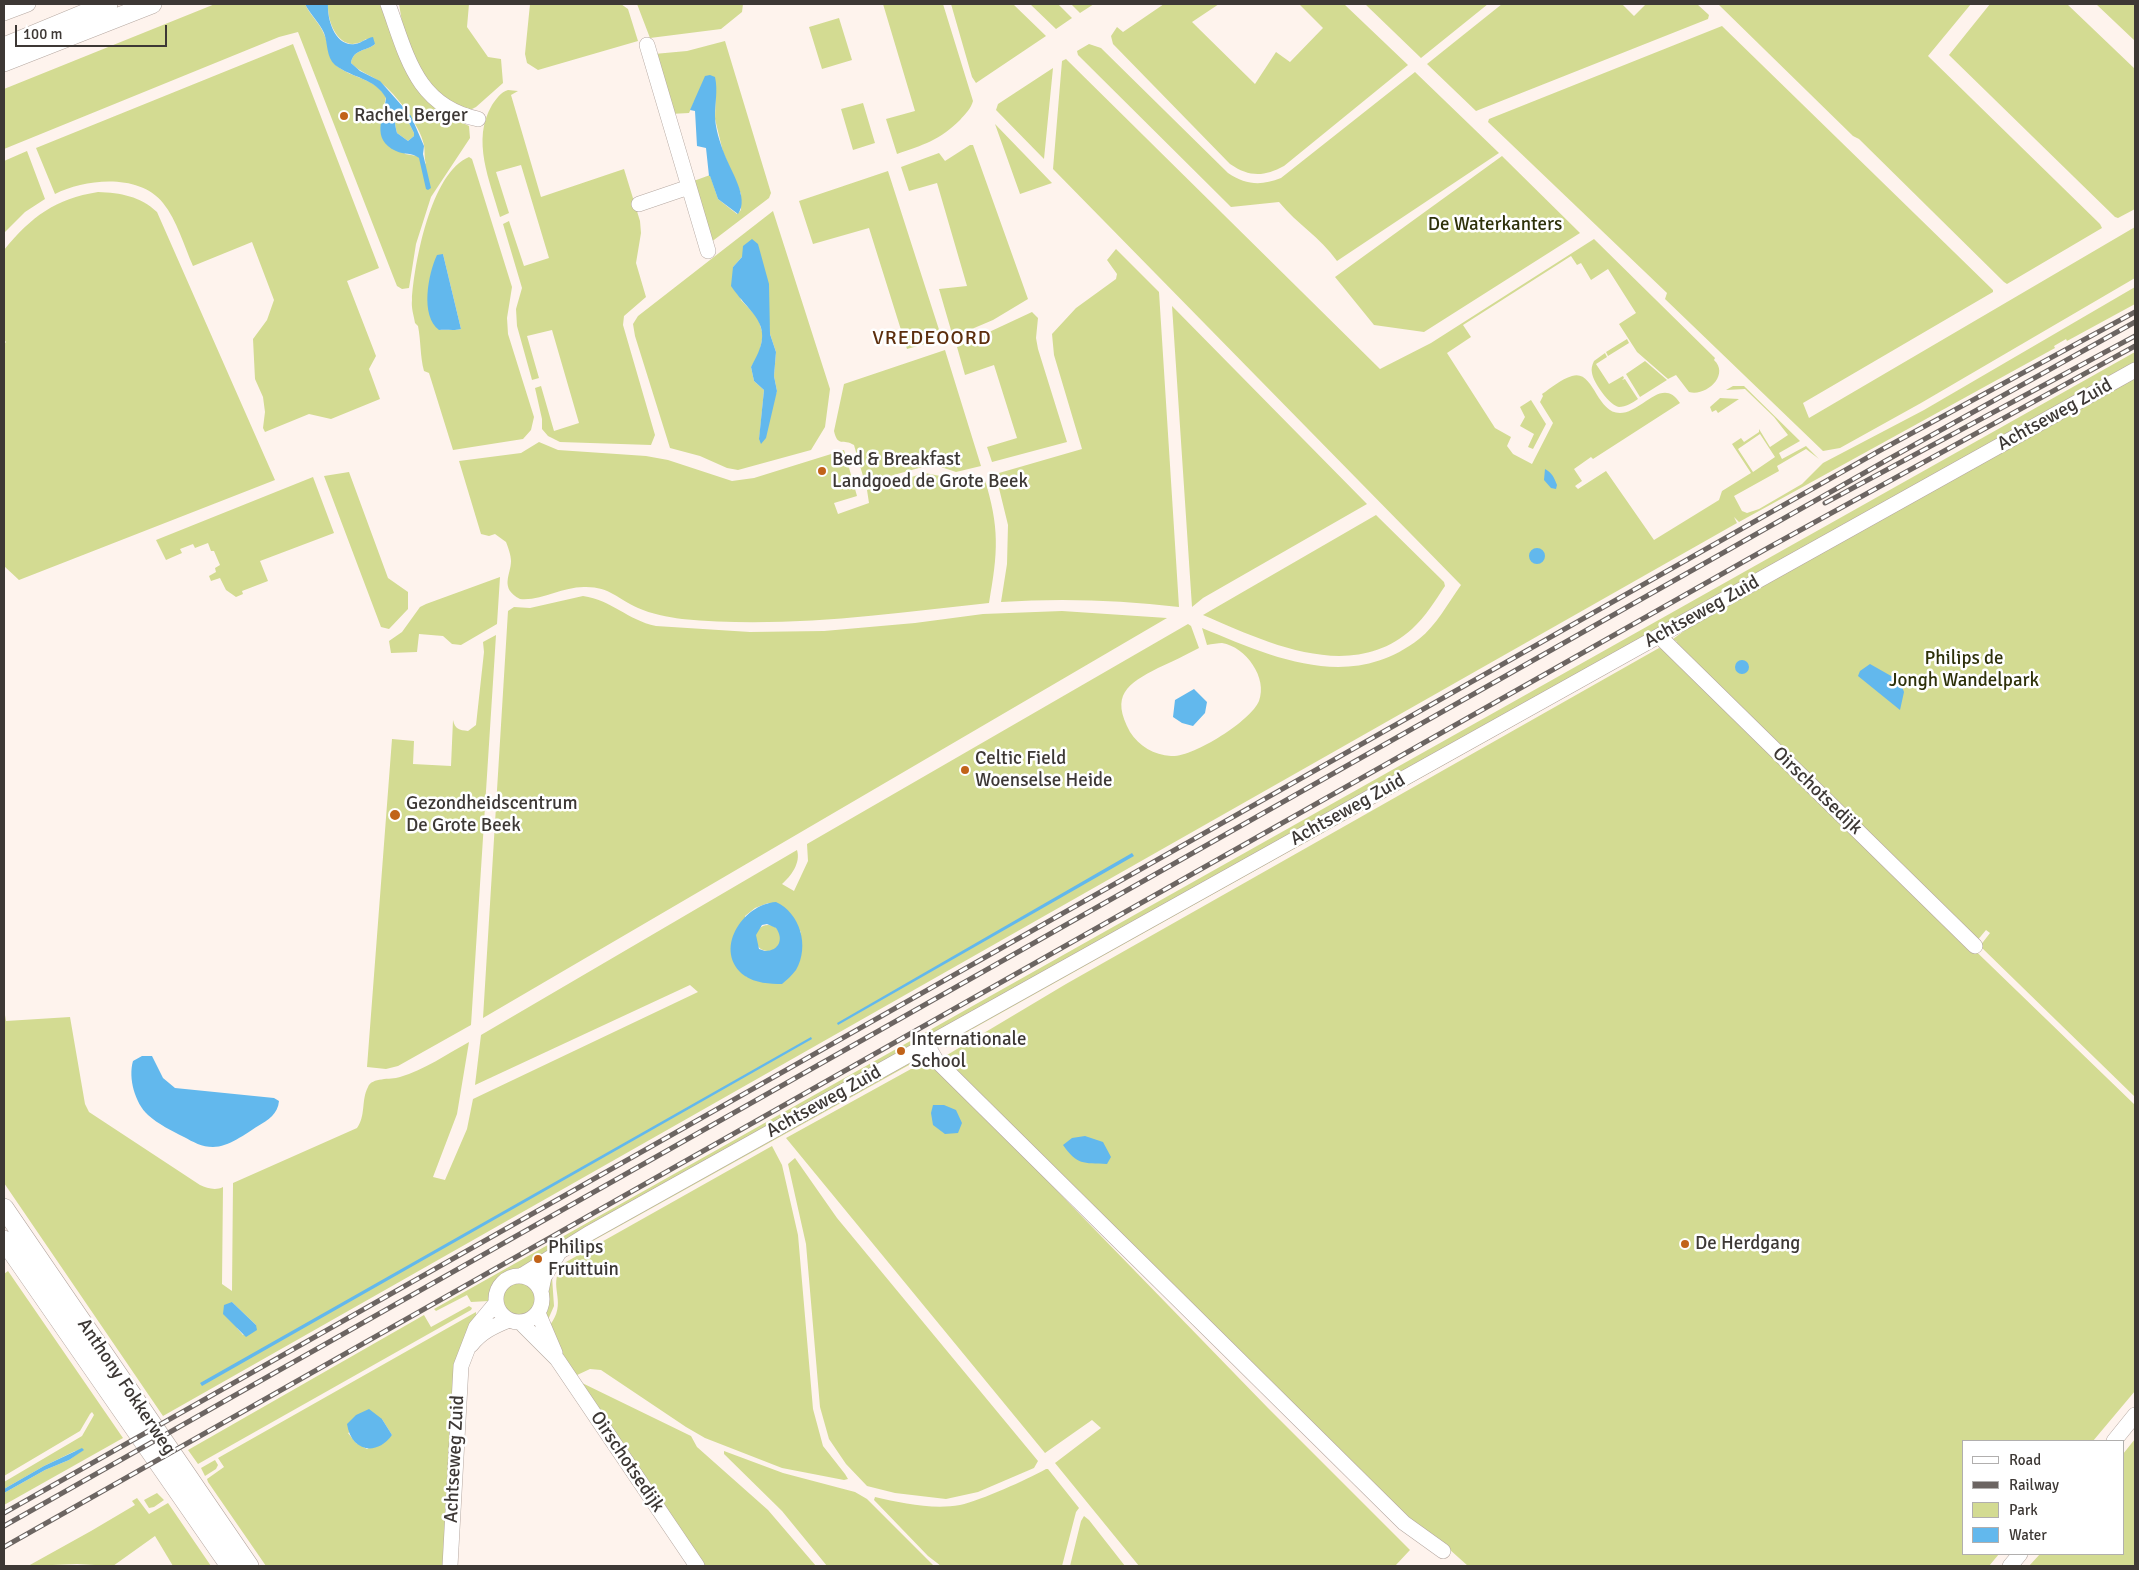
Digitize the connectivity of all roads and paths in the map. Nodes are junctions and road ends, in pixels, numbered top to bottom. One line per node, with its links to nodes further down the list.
1 (28, 4): 5 (street)
2 (108, 4): 7 (main road)
3 (152, 4): 8 (main road)
4 (388, 4): 9 (street)
5 (4, 13)
6 (647, 45): 10 (street)
7 (4, 47)
8 (4, 62)
9 (478, 119)
10 (689, 187): 11 (street); 12 (street)
11 (639, 204)
12 (708, 251)
13 (2135, 370): 14 (street, Achtseweg Zuid)
14 (1659, 636): 15 (street, Oirschotsedijk); 16 (street, Achtseweg Zuid)
15 (1975, 946)
16 (927, 1045): 19 (street, Achtseweg Zuid); 29 (street)
17 (4, 1208): 32 (main road, Anthony Fokkerweg)
18 (4, 1240): 31 (main road, Anthony Fokkerweg)
19 (561, 1250): 20 (street, Achtseweg Zuid); 21 (street, Achtseweg Zuid)
20 (521, 1276): 21 (street); 22 (street)
21 (541, 1291): 23 (street)
22 (496, 1303): 24 (street); 25 (street, Achtseweg Zuid)
23 (538, 1313): 24 (street); 26 (street, Oirschotsedijk)
24 (515, 1322): 25 (street, Achtseweg Zuid); 26 (street, Oirschotsedijk)
25 (466, 1353): 33 (street, Achtseweg Zuid)
26 (557, 1359): 34 (street, Oirschotsedijk)
27 (2135, 1415): 28 (street)
28 (2115, 1440)
29 (1443, 1551)
30 (2019, 1555): 35 (street)
31 (230, 1566)
32 (249, 1566)
33 (450, 1566)
34 (697, 1566)
35 (2010, 1566)

